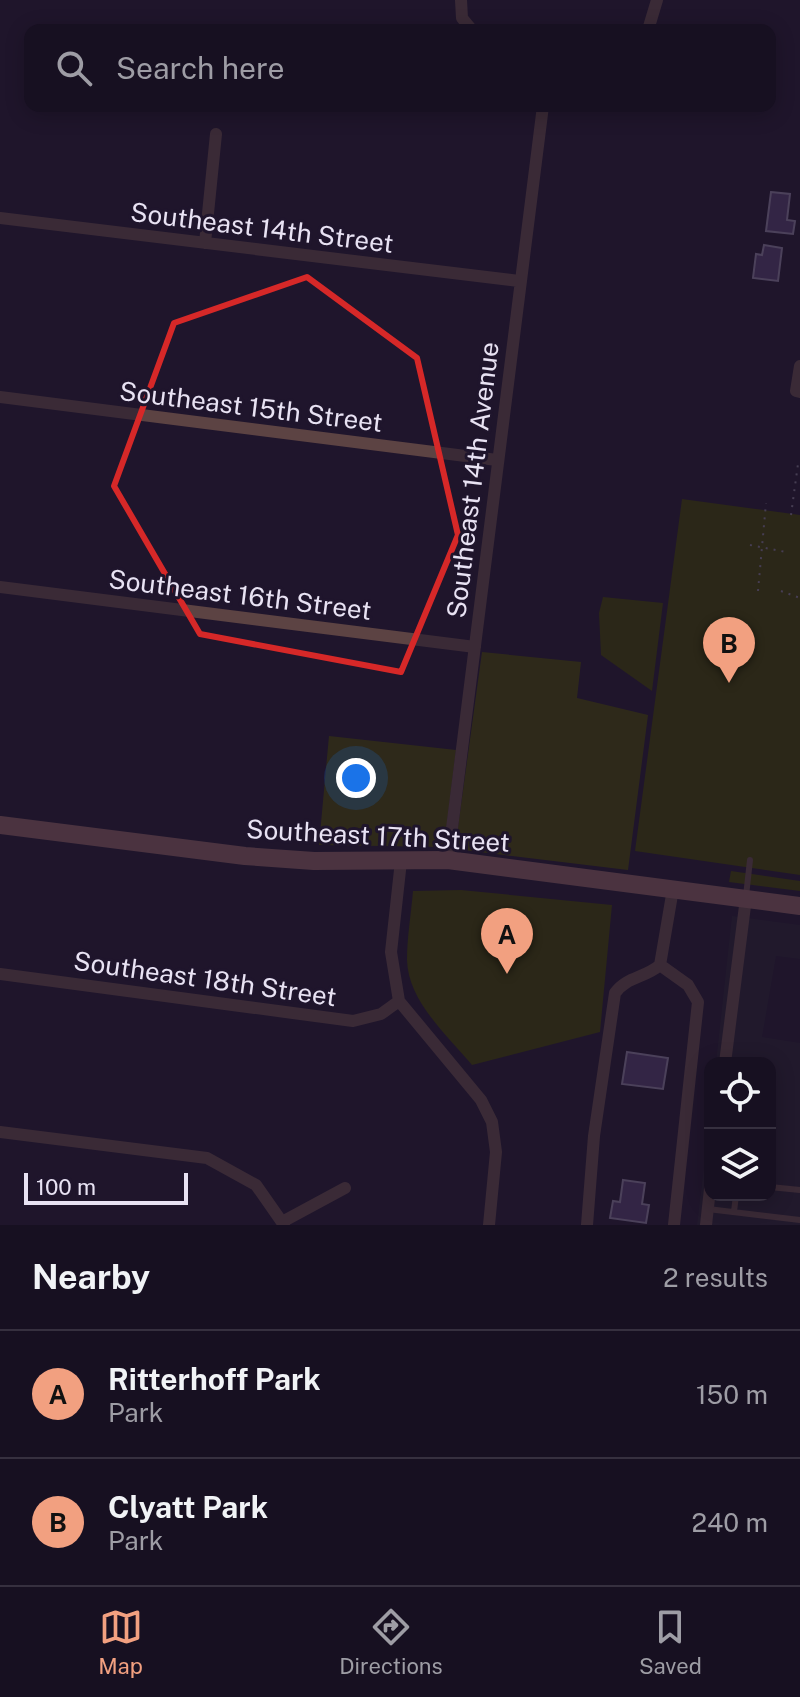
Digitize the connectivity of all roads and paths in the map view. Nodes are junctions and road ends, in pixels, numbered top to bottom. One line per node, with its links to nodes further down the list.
1 (461, 0): 3 (street)
2 (657, 0): 4 (street)
3 (467, 24)
4 (650, 24)
5 (542, 112): 9 (street, Southeast 14th Avenue)
6 (216, 134): 8 (street)
7 (0, 218): 8 (street, Southeast 14th Street)
8 (205, 243): 9 (street, Southeast 14th Street)
9 (519, 281): 13 (street, Southeast 14th Avenue)
10 (800, 366): 11 (street)
11 (798, 392)
12 (0, 397): 13 (street, Southeast 15th Street)
13 (497, 460): 24 (street, Southeast 14th Avenue)
14 (798, 464): 16 (path)
15 (766, 503): 18 (path)
16 (791, 515)
17 (750, 545): 18 (path)
18 (762, 547): 19 (path); 21 (path)
19 (786, 552)
20 (0, 587): 24 (street, Southeast 16th Street)
21 (758, 591)
22 (781, 591): 23 (path)
23 (800, 598)
24 (475, 647): 26 (street, Southeast 14th Avenue)
25 (0, 825): 28 (main road, Southeast 17th Street)
26 (448, 860): 28 (main road, Southeast 17th Street); 29 (main road, Southeast 17th Street)
27 (750, 860): 30 (lane)
28 (401, 861): 34 (street)
29 (673, 889): 30 (main road, Southeast 17th Street); 32 (street)
30 (746, 898): 31 (main road, Southeast 17th Street); 35 (street)
31 (800, 906)
32 (660, 965): 47 (street); 48 (street)
33 (0, 974): 34 (street, Southeast 18th Street)
34 (399, 1001): 46 (street)
35 (726, 1057)
36 (0, 1132): 45 (street)
37 (345, 1188): 45 (street)
38 (776, 1188): 39 (lane)
39 (800, 1190)
40 (709, 1201): 42 (street)
41 (735, 1201): 43 (lane)
42 (708, 1209): 43 (lane); 49 (street)
43 (734, 1212): 44 (lane)
44 (800, 1220)
45 (283, 1223)
46 (489, 1225)
47 (587, 1225)
48 (674, 1225)
49 (706, 1225)

